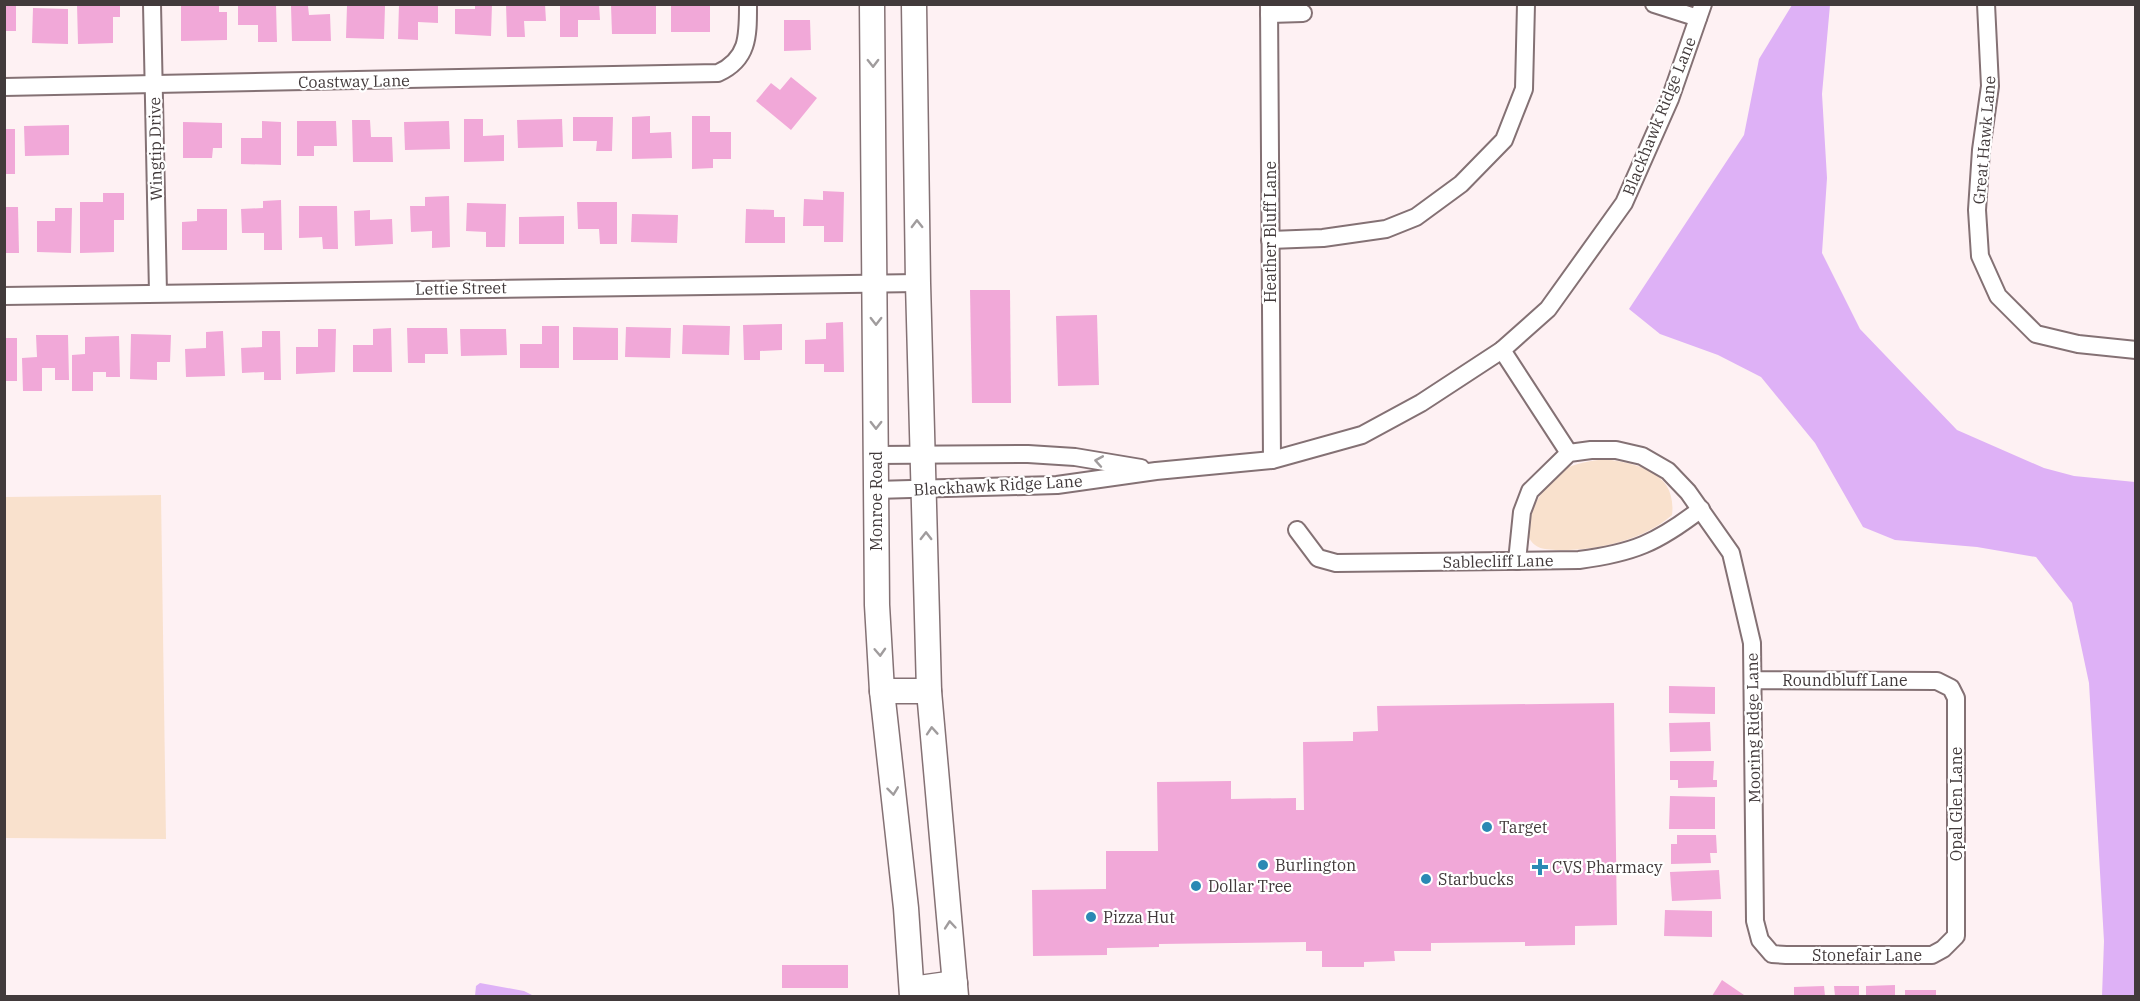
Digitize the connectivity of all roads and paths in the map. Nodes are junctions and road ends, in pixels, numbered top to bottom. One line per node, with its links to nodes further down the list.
1 (152, 4): 11 (street, Wingtip Drive)
2 (748, 4): 11 (street, Coastway Lane)
3 (872, 4): 14 (main road, Monroe Road, one-way to 14)
4 (914, 4): 15 (main road, one-way to 4)
5 (1526, 4): 13 (street)
6 (1654, 4): 9 (street)
7 (1986, 4): 19 (street, Great Hawk Lane)
8 (1269, 9): 10 (street); 13 (street, Heather Bluff Lane)
9 (1701, 11): 18 (street, Blackhawk Ridge Lane)
10 (1303, 13)
11 (154, 85): 12 (street, Coastway Lane); 16 (street, Wingtip Drive)
12 (4, 87)
13 (1270, 240): 23 (street, Heather Bluff Lane)
14 (876, 283): 15 (street, Lettie Street); 16 (street, Lettie Street); 22 (main road, Monroe Road, one-way to 22)
15 (918, 283): 21 (main road)
16 (158, 292): 17 (street, Lettie Street)
17 (4, 296)
18 (1502, 350): 20 (street); 23 (street, Blackhawk Ridge Lane)
19 (2136, 350)
20 (1569, 453): 27 (street, Mooring Ridge Lane); 29 (street)
21 (924, 454): 22 (street, Blackhawk Ridge Lane); 24 (street, Blackhawk Ridge Lane, one-way to 21); 25 (main road)
22 (876, 455): 26 (main road, Monroe Road)
23 (1272, 460): 24 (street, Blackhawk Ridge Lane)
24 (1156, 471): 25 (street, Blackhawk Ridge Lane)
25 (926, 489): 26 (street, Blackhawk Ridge Lane); 32 (main road, one-way to 25)
26 (875, 490): 33 (main road, Monroe Road, one-way to 33)
27 (1701, 510): 29 (street, Sablecliff Lane); 30 (street, Mooring Ridge Lane)
28 (1297, 530): 29 (street, Sablecliff Lane)
29 (1517, 561)
30 (1753, 680): 31 (street, Roundbluff Lane); 35 (street, Mooring Ridge Lane)
31 (1937, 681): 34 (street, Opal Glen Lane)
32 (929, 691): 33 (main road); 36 (main road, one-way to 32)
33 (882, 692): 37 (main road, Monroe Road, one-way to 37)
34 (1956, 936): 35 (street, Stonefair Lane)
35 (1772, 954)
36 (955, 990): 37 (main road)
37 (912, 993)

